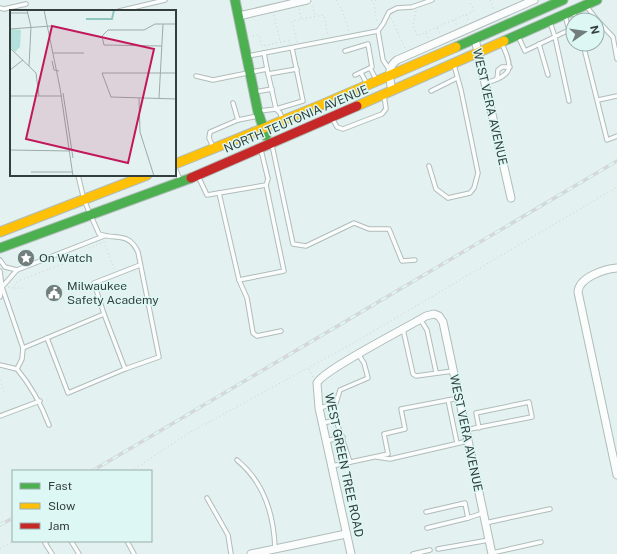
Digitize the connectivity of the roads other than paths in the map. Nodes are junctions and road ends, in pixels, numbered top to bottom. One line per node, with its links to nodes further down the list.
1 (165, 0): 12 (lane)
2 (234, 0): 16 (main road)
3 (307, 0): 8 (street)
4 (432, 0): 19 (lane)
5 (534, 0): 40 (street, NORTH TEUTONIA AVENUE)
6 (563, 0): 23 (main road, NORTH TEUTONIA AVENUE)
7 (597, 0): 10 (main road, NORTH TEUTONIA AVENUE)
8 (286, 3): 16 (street)
9 (26, 4): 11 (lane)
10 (586, 5): 13 (main road, NORTH TEUTONIA AVENUE); 14 (lane)
11 (0, 8)
12 (123, 10)
13 (571, 12)
14 (590, 12)
15 (565, 15): 17 (main road, NORTH TEUTONIA AVENUE)
16 (238, 16): 31 (main road)
17 (549, 21): 21 (main road, NORTH TEUTONIA AVENUE); 22 (lane)
18 (605, 29): 32 (lane)
19 (378, 30): 26 (lane); 40 (lane)
20 (565, 32): 22 (lane)
21 (518, 36): 24 (main road, NORTH TEUTONIA AVENUE); 25 (lane)
22 (555, 37): 25 (lane); 57 (lane)
23 (475, 39): 30 (street, WEST VERA AVENUE); 40 (main road, NORTH TEUTONIA AVENUE)
24 (502, 43): 30 (main road, NORTH TEUTONIA AVENUE); 34 (lane)
25 (539, 44): 43 (lane)
26 (292, 48): 29 (lane); 35 (lane)
27 (345, 51): 36 (lane)
28 (586, 52): 55 (lane)
29 (264, 53): 31 (lane); 37 (lane)
30 (478, 53): 33 (main road, NORTH TEUTONIA AVENUE); 48 (street, WEST VERA AVENUE)
31 (247, 56): 38 (main road)
32 (617, 59)
33 (453, 64): 45 (lane); 53 (main road, NORTH TEUTONIA AVENUE)
34 (510, 67): 46 (lane); 46 (lane)
35 (297, 68): 41 (lane); 56 (lane)
36 (370, 68): 39 (lane); 47 (lane)
37 (267, 69): 38 (lane); 41 (lane)
38 (250, 71): 44 (lane); 52 (main road)
39 (361, 72): 42 (lane); 49 (lane)
40 (390, 73): 47 (main road, NORTH TEUTONIA AVENUE); 53 (street)
41 (268, 74): 50 (lane)
42 (355, 75)
43 (548, 75)
44 (196, 76)
45 (457, 78): 51 (lane); 71 (lane)
46 (497, 79): 48 (lane)
47 (378, 82): 49 (main road, NORTH TEUTONIA AVENUE)
48 (485, 83): 79 (street, WEST VERA AVENUE)
49 (368, 86): 61 (main road, NORTH TEUTONIA AVENUE)
50 (272, 88): 52 (lane); 59 (lane)
51 (431, 91)
52 (255, 93): 60 (main road)
53 (388, 93): 62 (main road, NORTH TEUTONIA AVENUE); 62 (lane)
54 (617, 96): 55 (lane)
55 (598, 100): 66 (lane)
56 (300, 102): 59 (lane); 61 (lane)
57 (569, 102)
58 (233, 103): 63 (lane)
59 (276, 109): 60 (lane); 64 (lane)
60 (259, 113): 63 (lane); 65 (main road)
61 (305, 113): 64 (main road, NORTH TEUTONIA AVENUE)
62 (331, 117): 67 (main road, NORTH TEUTONIA AVENUE)
63 (238, 120): 69 (lane)
64 (283, 122): 65 (main road, NORTH TEUTONIA AVENUE)
65 (264, 130): 67 (main road); 69 (main road, NORTH TEUTONIA AVENUE)
66 (617, 136)
67 (270, 143): 68 (main road, NORTH TEUTONIA AVENUE); 86 (lane)
68 (260, 147): 73 (main road, NORTH TEUTONIA AVENUE); 77 (lane)
69 (214, 149): 70 (main road, NORTH TEUTONIA AVENUE)
70 (176, 164)
71 (429, 166)
72 (176, 170): 76 (lane)
73 (197, 175): 76 (main road, NORTH TEUTONIA AVENUE); 78 (lane)
74 (78, 176): 80 (lane)
75 (144, 176): 80 (main road)
76 (181, 182): 81 (main road, NORTH TEUTONIA AVENUE)
77 (266, 185): 78 (lane); 91 (lane)
78 (219, 193): 91 (lane)
79 (511, 198)
80 (84, 200): 81 (lane); 82 (main road)
81 (90, 215): 83 (lane); 84 (main road, NORTH TEUTONIA AVENUE)
82 (0, 232)
83 (104, 236): 87 (lane); 89 (lane)
84 (0, 248)
85 (0, 260): 89 (lane)
86 (415, 260)
87 (140, 265): 94 (lane); 103 (lane)
88 (617, 268): 123 (street)
89 (17, 270): 92 (lane)
90 (0, 271): 92 (lane)
91 (239, 280): 97 (lane)
92 (3, 287): 93 (lane); 99 (lane)
93 (0, 296)
94 (104, 314): 98 (lane); 103 (lane)
95 (420, 319): 96 (street); 104 (street, WEST VERA AVENUE); 105 (lane)
96 (403, 329): 100 (street); 105 (lane)
97 (281, 331)
98 (47, 338): 99 (lane); 103 (lane)
99 (23, 348): 102 (lane)
100 (358, 354): 109 (street, WEST GREEN TREE ROAD); 109 (lane)
101 (0, 365): 102 (lane)
102 (18, 369): 108 (lane)
103 (125, 369)
104 (453, 371): 105 (lane); 106 (street, WEST VERA AVENUE)
105 (436, 372)
106 (459, 398): 107 (lane); 114 (street, WEST VERA AVENUE)
107 (448, 400): 118 (lane); 119 (lane)
108 (40, 401): 110 (lane); 112 (lane)
109 (319, 408): 111 (street, WEST GREEN TREE ROAD)
110 (0, 416)
111 (322, 423): 115 (lane); 116 (street, WEST GREEN TREE ROAD)
112 (49, 425)
113 (479, 428): 113 (lane); 114 (lane)
114 (465, 430): 117 (street, WEST VERA AVENUE)
115 (343, 437): 116 (lane); 121 (lane)
116 (326, 440): 122 (street, WEST GREEN TREE ROAD)
117 (468, 441): 118 (lane); 127 (street, WEST VERA AVENUE)
118 (457, 443): 119 (lane)
119 (376, 457): 121 (lane)
120 (237, 460): 137 (lane)
121 (350, 462): 122 (lane)
122 (332, 466): 131 (street, WEST GREEN TREE ROAD)
123 (617, 475)
124 (207, 498): 144 (lane)
125 (550, 509): 129 (lane)
126 (426, 512): 128 (lane)
127 (484, 513): 128 (lane); 129 (street, WEST VERA AVENUE)
128 (468, 518): 130 (lane)
129 (486, 523): 132 (street, WEST VERA AVENUE)
130 (428, 528)
131 (346, 534): 137 (street); 146 (street, WEST GREEN TREE ROAD)
132 (489, 540): 138 (lane); 140 (street, WEST VERA AVENUE)
133 (46, 542): 141 (lane)
134 (72, 542): 142 (lane)
135 (128, 542): 143 (lane)
136 (541, 542): 140 (lane)
137 (275, 549): 145 (street)
138 (438, 549)
139 (430, 550): 147 (lane)
140 (492, 553)
141 (52, 554)
142 (79, 554)
143 (134, 554)
144 (231, 554)
145 (251, 554)
146 (350, 554)
147 (413, 554)

